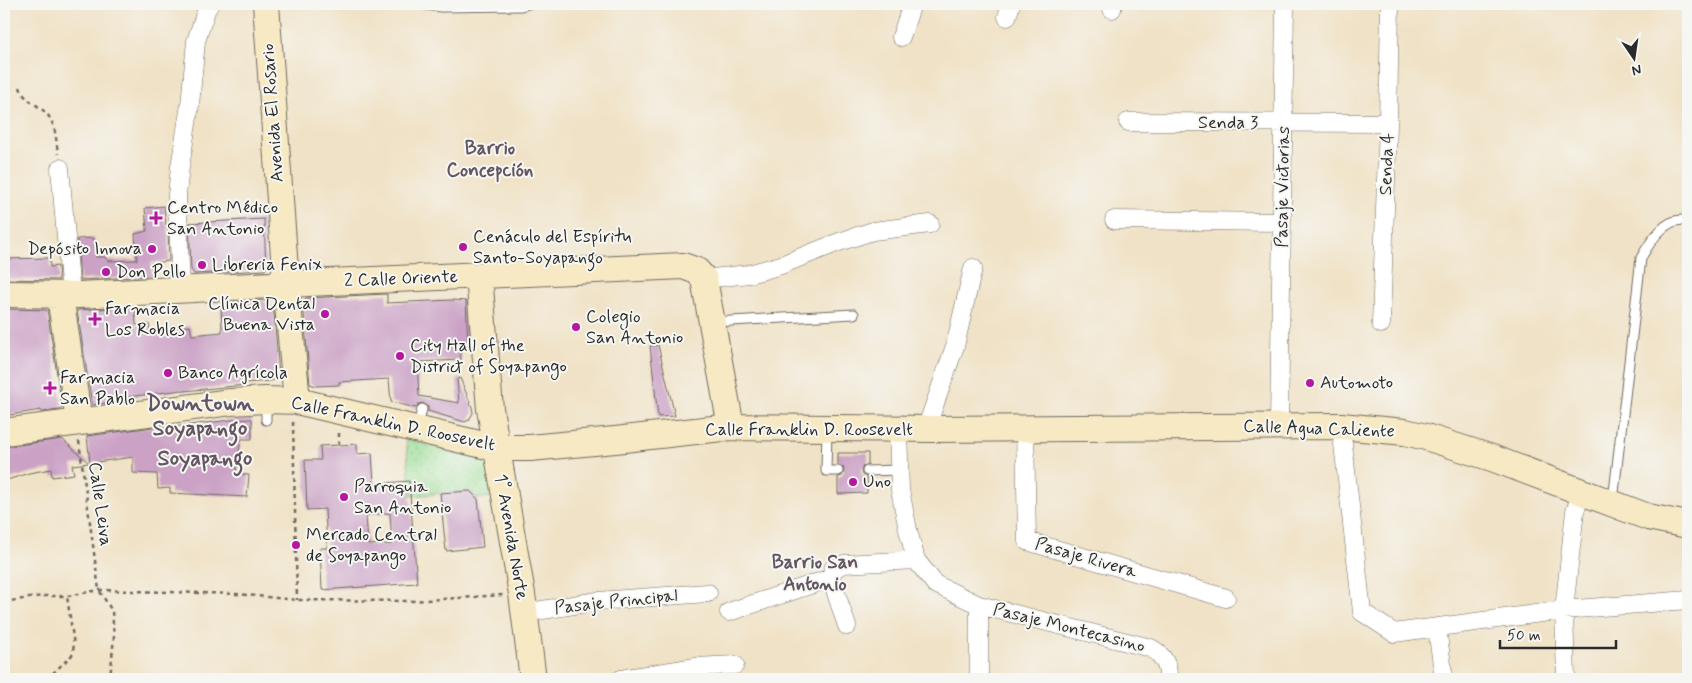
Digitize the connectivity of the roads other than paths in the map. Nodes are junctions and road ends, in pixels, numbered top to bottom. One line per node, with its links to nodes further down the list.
1 (210, 4): 22 (street)
2 (266, 4): 21 (main road, Avenida El Rosario)
3 (425, 4): 8 (lane)
4 (528, 4): 8 (lane)
5 (912, 4): 9 (street)
6 (1285, 4): 11 (street, Pasaje Victorias)
7 (1390, 4): 12 (street, Senda 4)
8 (485, 5)
9 (901, 37)
10 (1128, 122): 11 (street, Senda 3)
11 (1283, 123): 12 (street, Senda 3); 16 (street, Pasaje Victorias)
12 (1388, 123): 27 (street, Senda 4)
13 (60, 168): 24 (street)
14 (1114, 220): 16 (street)
15 (1688, 221): 43 (lane)
16 (1282, 222): 30 (street, Pasaje Victorias)
17 (930, 224): 20 (street)
18 (973, 268): 36 (street)
19 (478, 275): 20 (main road, 2 Calle Oriente); 21 (main road, 2 Calle Oriente); 38 (main road, 1° Avenida Norte)
20 (704, 279): 26 (main road)
21 (286, 284): 22 (main road, 2 Calle Oriente); 28 (main road, Avenida El Rosario)
22 (181, 289): 24 (main road, 2 Calle Oriente)
23 (4, 294): 24 (main road, 2 Calle Oriente)
24 (66, 296): 29 (main road)
25 (854, 314): 26 (lane)
26 (711, 323): 32 (main road)
27 (1381, 324)
28 (297, 401): 29 (main road, Calle Franklin D. Roosevelt); 38 (main road, Calle Franklin D. Roosevelt)
29 (79, 422): 37 (main road, Calle Franklin D. Roosevelt)
30 (1279, 426): 31 (main road, Calle Agua Caliente); 34 (main road, Calle Agua Caliente)
31 (1341, 426): 42 (main road, Calle Agua Caliente); 55 (street)
32 (731, 427): 33 (main road, Calle Franklin D. Roosevelt); 38 (main road, Calle Franklin D. Roosevelt)
33 (827, 428): 35 (main road, Calle Franklin D. Roosevelt); 41 (lane)
34 (1025, 428): 36 (main road, Calle Agua Caliente); 48 (street, Pasaje Rivera)
35 (898, 429): 36 (main road, Calle Franklin D. Roosevelt); 40 (street)
36 (930, 429)
37 (4, 432)
38 (496, 448): 50 (main road, 1° Avenida Norte)
39 (868, 470): 40 (lane)
40 (899, 470): 45 (street)
41 (838, 471)
42 (1582, 492): 43 (main road, Calle Agua Caliente); 52 (street)
43 (1613, 503): 44 (main road, Calle Agua Caliente)
44 (1688, 525)
45 (916, 560): 46 (street); 51 (street, Pasaje Montecasino)
46 (832, 578): 53 (street); 54 (street)
47 (708, 593): 50 (street, Pasaje Principal)
48 (1226, 598)
49 (1688, 600): 52 (street)
50 (523, 603): 58 (main road, 1° Avenida Norte)
51 (979, 605): 60 (street); 61 (street, Pasaje Montecasino)
52 (1564, 610): 55 (street); 63 (street)
53 (729, 612)
54 (847, 626)
55 (1437, 628): 62 (street)
56 (735, 665): 57 (street)
57 (687, 674): 59 (street)
58 (533, 679)
59 (622, 679)
60 (979, 679)
61 (1168, 679)
62 (1444, 679)
63 (1566, 679)

